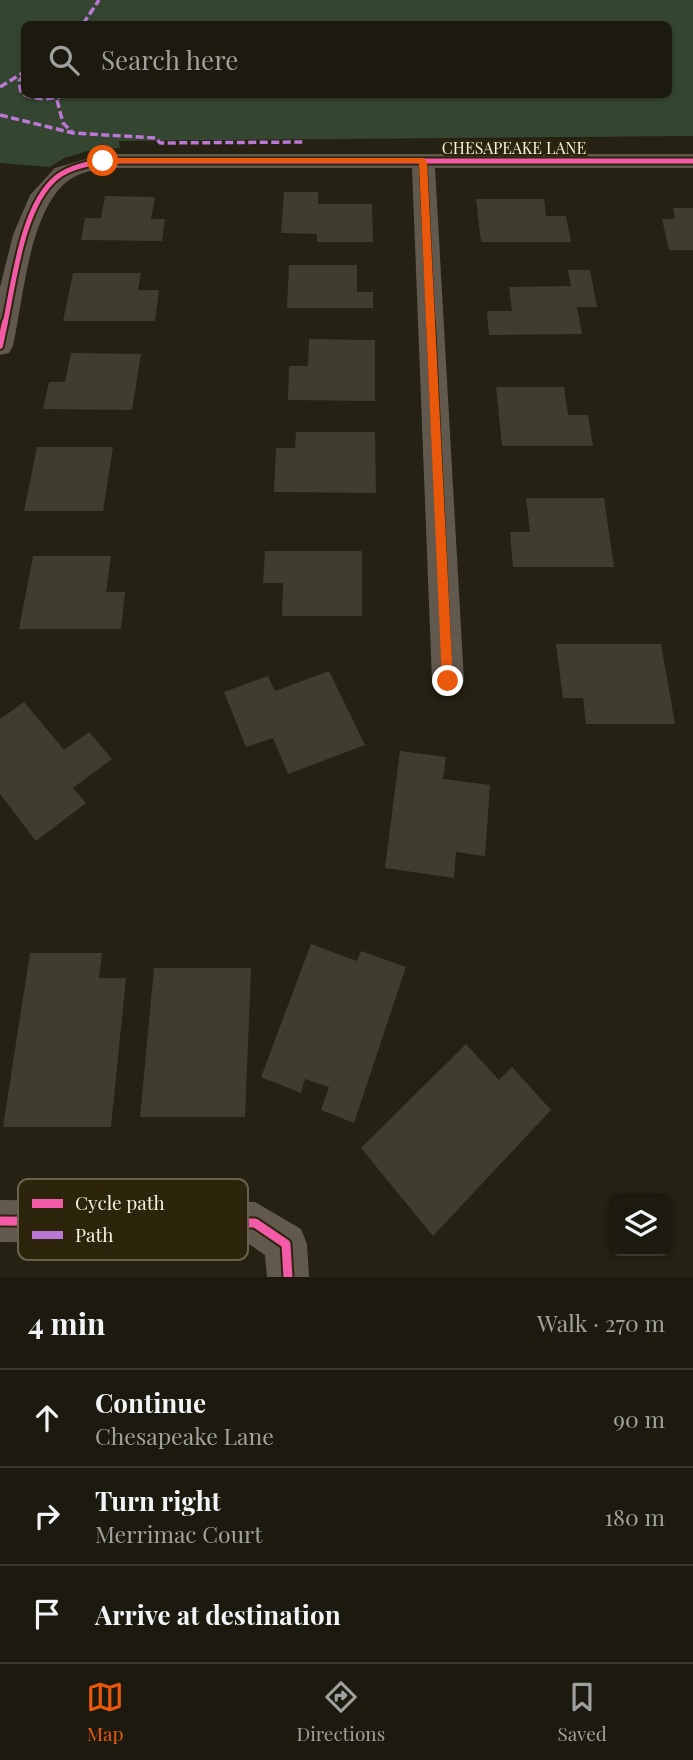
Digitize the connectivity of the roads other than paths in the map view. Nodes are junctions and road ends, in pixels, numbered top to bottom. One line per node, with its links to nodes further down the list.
1 (423, 161): 2 (street, CHESAPEAKE LANE); 3 (street, CHESAPEAKE LANE); 5 (street)
2 (693, 161)
3 (6, 298): 4 (street, CHESAPEAKE LANE)
4 (0, 346)
5 (448, 681)
6 (0, 1221): 7 (street)
7 (18, 1221)
8 (248, 1223): 9 (street)
9 (288, 1277)

